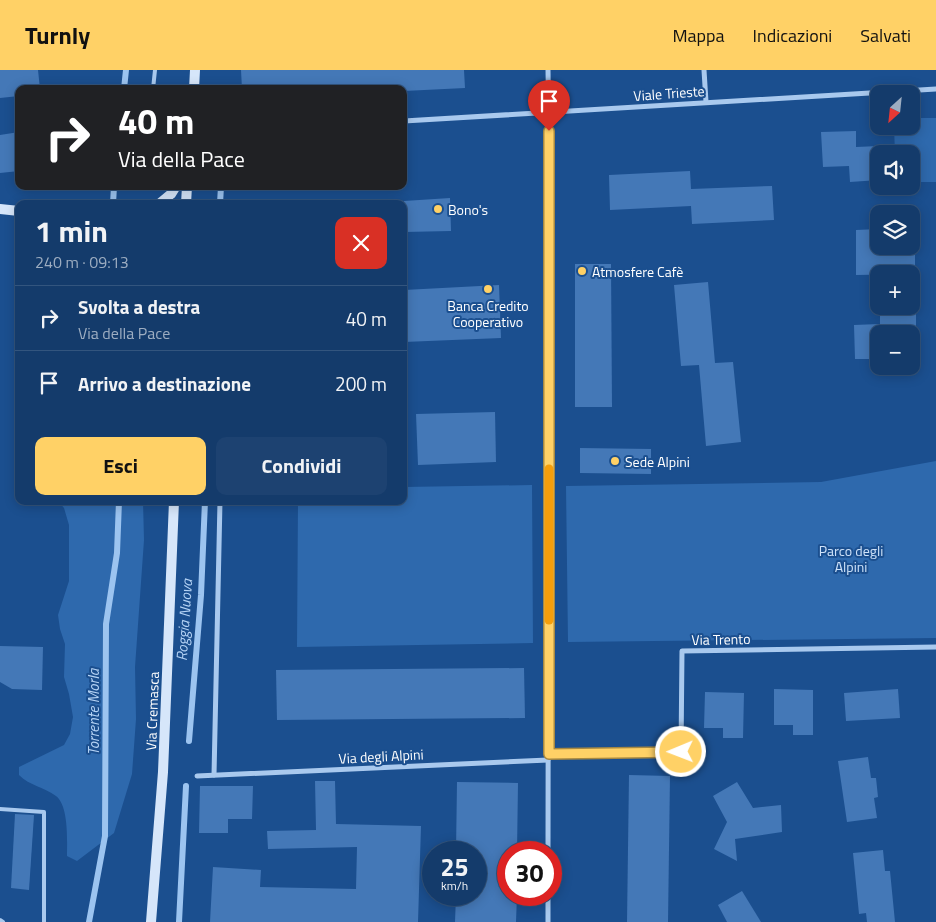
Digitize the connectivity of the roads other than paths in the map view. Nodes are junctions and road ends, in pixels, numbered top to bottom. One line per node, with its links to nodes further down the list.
1 (155, 70): 5 (lane)
2 (195, 70): 6 (main road)
3 (548, 70): 9 (street)
4 (704, 70): 8 (street)
5 (153, 85)
6 (194, 85)
7 (936, 89): 8 (street, Viale Trieste)
8 (706, 102): 9 (street, Viale Trieste)
9 (549, 112): 10 (street, Viale Trieste); 18 (street)
10 (407, 121)
11 (174, 190): 12 (main road)
12 (164, 200)
13 (0, 209): 14 (main road)
14 (15, 211)
15 (174, 505): 25 (main road, Via Cremasca)
16 (220, 505): 19 (street)
17 (936, 647): 18 (street, Via Trento)
18 (549, 756): 19 (street, Via degli Alpini); 22 (street)
19 (214, 775): 20 (street, Via degli Alpini)
20 (197, 776)
21 (0, 809): 24 (lane)
22 (548, 841)
23 (548, 906): 26 (street)
24 (44, 922)
25 (151, 922)
26 (548, 922)

